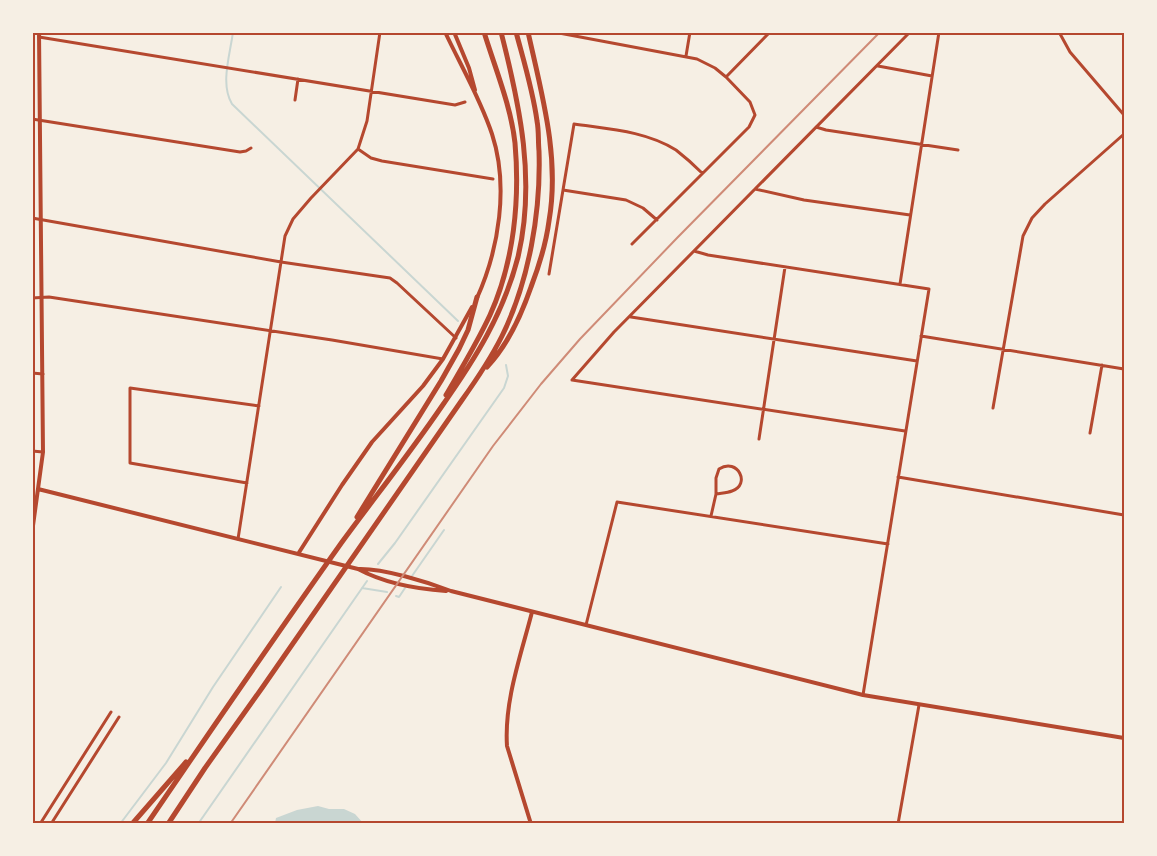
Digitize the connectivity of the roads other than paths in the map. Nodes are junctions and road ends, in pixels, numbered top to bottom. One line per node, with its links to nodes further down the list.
1 (380, 32): 22 (street)
2 (445, 32): 23 (main road)
3 (454, 32): 23 (main road)
4 (484, 32): 68 (highway)
5 (501, 32): 68 (highway)
6 (516, 32): 64 (highway)
7 (528, 32): 64 (highway)
8 (690, 32): 17 (street)
9 (770, 32): 20 (street)
10 (910, 32): 18 (street)
11 (939, 32): 19 (street)
12 (1059, 32): 26 (street)
13 (559, 34): 17 (street)
14 (39, 35): 16 (main road); 21 (street)
15 (32, 45): 16 (street)
16 (39, 46): 28 (main road)
17 (686, 56): 20 (street)
18 (877, 66): 19 (street); 29 (street)
19 (932, 76): 31 (street)
20 (726, 77): 35 (street)
21 (298, 79): 22 (street); 24 (street)
22 (371, 91): 25 (street); 33 (street)
23 (477, 96): 49 (main road)
24 (295, 100)
25 (465, 102)
26 (1124, 115)
27 (32, 119): 28 (street)
28 (40, 120): 32 (street); 41 (main road)
29 (816, 127): 31 (street); 37 (street)
30 (1124, 134): 57 (street)
31 (921, 144): 34 (street); 39 (street)
32 (251, 148)
33 (358, 149): 36 (street); 45 (street)
34 (958, 150)
35 (702, 173): 38 (street); 42 (street)
36 (492, 179)
37 (754, 189): 39 (street); 44 (street)
38 (563, 190): 42 (street); 47 (street)
39 (910, 215): 48 (street)
40 (32, 218): 41 (street)
41 (40, 220): 45 (street); 51 (main road)
42 (657, 220): 43 (street)
43 (632, 244)
44 (694, 251): 46 (street); 52 (street)
45 (281, 262): 53 (street); 55 (street)
46 (785, 267): 48 (street); 56 (street)
47 (549, 274)
48 (900, 284): 54 (street)
49 (477, 297): 55 (main road); 83 (highway)
50 (32, 298): 51 (street)
51 (41, 298): 53 (street); 63 (main road)
52 (630, 317): 56 (street); 67 (street)
53 (271, 331): 58 (street); 65 (street)
54 (921, 336): 57 (street); 59 (street)
55 (456, 338): 58 (main road)
56 (774, 339): 59 (street); 67 (street)
57 (1003, 349): 60 (street); 66 (street)
58 (443, 359): 85 (main road)
59 (917, 361): 69 (street)
60 (1102, 365): 61 (street); 70 (street)
61 (1124, 369)
62 (32, 373): 63 (street)
63 (43, 374): 73 (main road)
64 (476, 380): 98 (highway)
65 (259, 406): 75 (street); 75 (street)
66 (993, 408)
67 (764, 409): 69 (street); 71 (street)
68 (429, 425): 83 (highway)
69 (905, 431): 74 (street)
70 (1090, 432)
71 (759, 439)
72 (32, 450): 73 (street)
73 (43, 452): 76 (main road)
74 (898, 477): 78 (street); 84 (street)
75 (247, 484): 82 (street)
76 (38, 489): 80 (main road); 82 (main road)
77 (716, 494): 77 (street); 79 (street)
78 (1124, 514)
79 (711, 516): 84 (street); 87 (street)
80 (33, 525): 81 (main road)
81 (32, 533)
82 (238, 539): 85 (main road)
83 (342, 542): 93 (highway)
84 (888, 544): 88 (street)
85 (298, 554): 86 (main road)
86 (532, 612): 87 (main road); 99 (main road)
87 (586, 626): 88 (main road)
88 (862, 695): 89 (main road)
89 (919, 705): 92 (main road); 100 (street)
90 (111, 712): 94 (street)
91 (119, 717): 95 (street)
92 (1124, 738)
93 (202, 743): 96 (highway); 97 (highway)
94 (40, 824)
95 (51, 824)
96 (132, 824)
97 (147, 824)
98 (168, 824)
99 (531, 824)
100 (898, 824)

